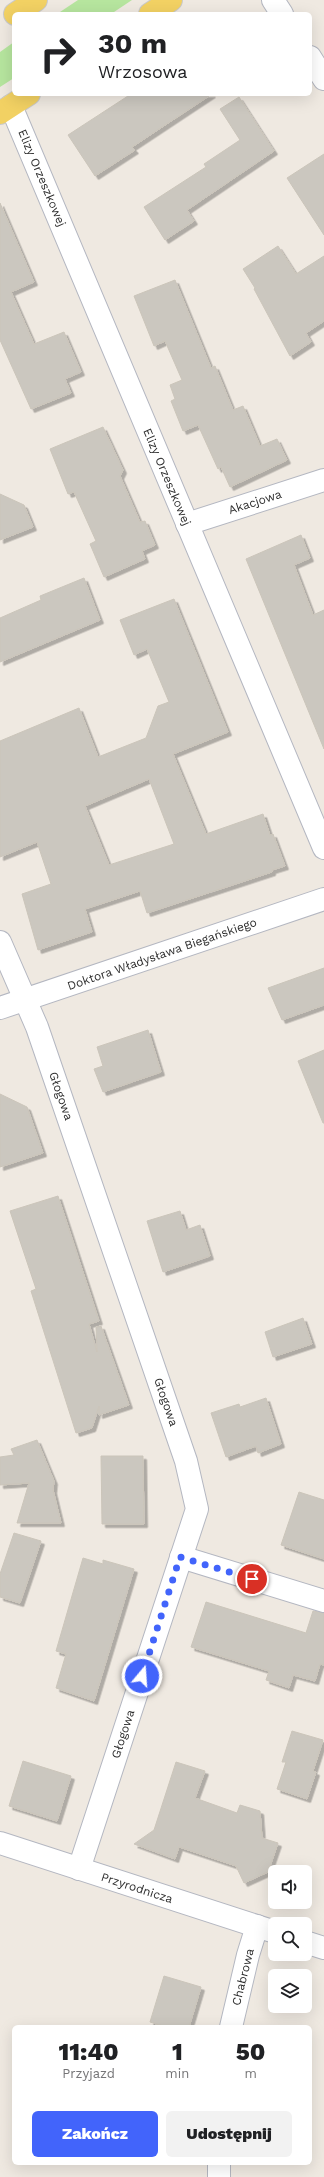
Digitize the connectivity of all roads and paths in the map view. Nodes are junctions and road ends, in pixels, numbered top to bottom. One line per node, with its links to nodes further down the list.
1 (36, 0): 4 (main road)
2 (171, 0): 5 (main road)
3 (273, 0): 6 (street)
4 (17, 12)
5 (153, 12)
6 (281, 12)
7 (12, 15): 8 (main road)
8 (0, 24)
9 (312, 60): 10 (street)
10 (324, 79)
11 (26, 96): 12 (main road)
12 (5, 109): 14 (street, Elizy Orzeszkowej)
13 (324, 480): 14 (street, Akacjowa)
14 (187, 524): 15 (street, Elizy Orzeszkowej)
15 (324, 848)
16 (324, 899): 18 (street, Doktora Władysława Biegańskiego)
17 (0, 942): 18 (street, Głogowa)
18 (25, 999): 19 (street, Doktora Władysława Biegańskiego); 20 (street, Głogowa)
19 (0, 1008)
20 (180, 1557): 21 (street); 23 (street, Głogowa)
21 (324, 1601)
22 (0, 1843): 23 (street, Przyrodnicza)
23 (79, 1869): 24 (street, Przyrodnicza)
24 (266, 1929): 27 (street, Chabrowa)
25 (312, 1944): 26 (street)
26 (324, 1948)
27 (231, 2025)
28 (218, 2165): 29 (street)
29 (219, 2177)

